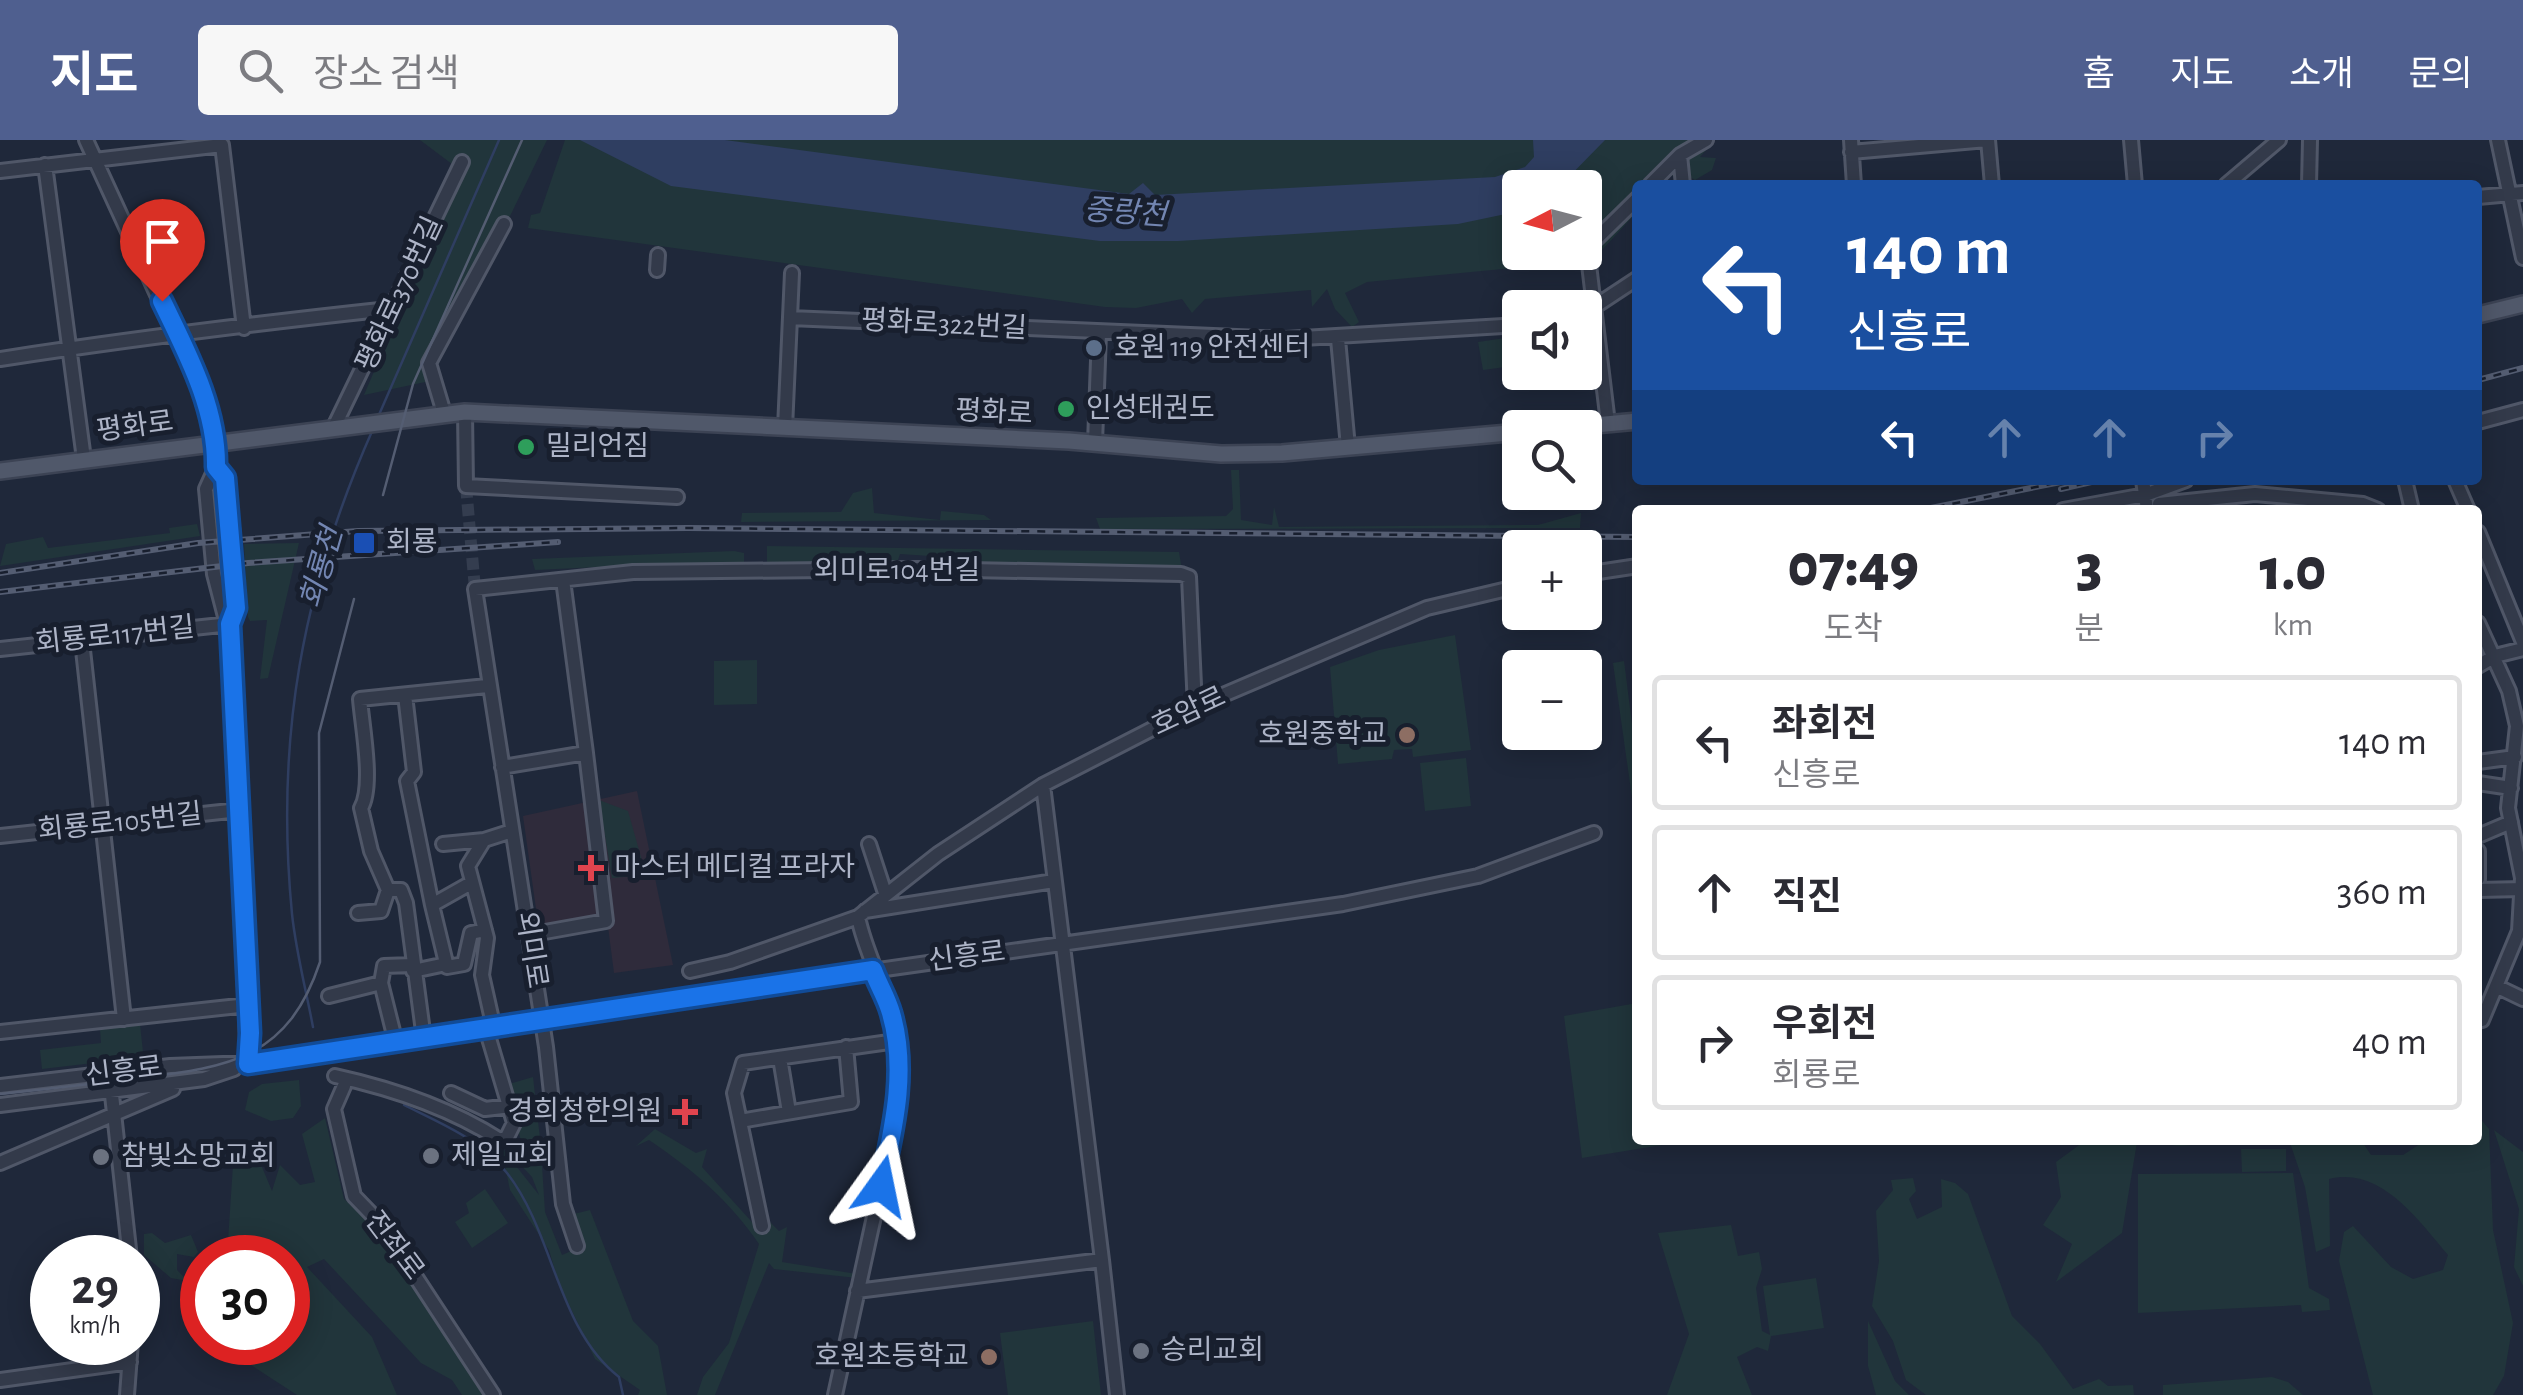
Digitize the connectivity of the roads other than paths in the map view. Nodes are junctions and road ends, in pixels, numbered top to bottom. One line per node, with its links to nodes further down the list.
1 (86, 140): 11 (street)
2 (1706, 140): 10 (street)
3 (1987, 140): 9 (street); 18 (street)
4 (2130, 140): 19 (street)
5 (2279, 140): 20 (street)
6 (2310, 140): 21 (street)
7 (2498, 140): 22 (street)
8 (222, 142): 11 (street); 36 (street)
9 (1851, 146): 17 (street)
10 (1680, 155): 15 (street); 16 (street)
11 (94, 159): 13 (street); 38 (street)
12 (462, 162): 32 (street, 평화로370번길)
13 (45, 165): 14 (street); 40 (street)
14 (0, 170)
15 (1655, 180)
16 (1682, 180)
17 (1854, 180)
18 (1991, 180)
19 (2134, 180)
20 (2232, 180)
21 (2309, 180)
22 (2516, 195): 23 (street); 26 (street)
23 (2482, 197)
24 (1632, 204): 29 (street)
25 (504, 224): 45 (street)
26 (2523, 258)
27 (792, 273): 34 (street)
28 (1632, 282): 30 (street)
29 (1589, 290)
30 (1602, 302)
31 (2523, 304): 33 (main road)
32 (390, 309): 36 (street); 50 (street, 평화로370번길)
33 (2482, 314)
34 (790, 318): 37 (street, 평화로322번길); 51 (street)
35 (1502, 326): 39 (street, 평화로322번길)
36 (244, 328): 38 (street)
37 (1098, 333): 39 (street, 평화로322번길); 54 (street)
38 (179, 337): 40 (street); 53 (street)
39 (1338, 339): 55 (street)
40 (70, 348): 41 (street); 56 (street)
41 (0, 359)
42 (1602, 385): 48 (street)
43 (2523, 410): 47 (street)
44 (465, 412): 45 (main road, 평화로); 51 (main road, 평화로); 60 (street)
45 (444, 413): 50 (main road, 평화로)
46 (1632, 421): 48 (main road)
47 (2482, 421)
48 (1608, 423): 49 (main road)
49 (1602, 424)
50 (335, 425): 53 (main road, 평화로)
51 (784, 428): 54 (main road, 평화로)
52 (1502, 433): 55 (main road, 평화로)
53 (216, 441): 56 (main road, 평화로); 57 (street)
54 (1095, 443): 55 (main road, 평화로)
55 (1348, 446)
56 (84, 458): 58 (main road, 평화로)
57 (216, 467): 67 (street); 71 (street)
58 (0, 470)
59 (2151, 486): 61 (street)
60 (677, 496)
61 (2081, 505)
62 (2176, 505): 63 (street)
63 (2366, 505)
64 (2482, 542): 75 (street)
65 (1632, 567): 66 (street)
66 (1602, 571)
67 (214, 574): 71 (street); 72 (street)
68 (563, 580): 69 (street, 외미로104번길); 81 (street, 외미로104번길); 82 (street)
69 (475, 589): 79 (street, 외미로)
70 (1502, 590): 81 (street, 호암로)
71 (230, 624): 72 (street, 회룡로117번길); 89 (street)
72 (197, 627): 74 (street, 회룡로117번길)
73 (2482, 631): 77 (street)
74 (82, 641): 76 (street, 회룡로117번길); 91 (street)
75 (2523, 645): 77 (street)
76 (0, 648)
77 (2494, 656): 78 (street); 83 (street)
78 (2482, 664)
79 (487, 686): 80 (street); 85 (street, 외미로)
80 (405, 694): 102 (street); 105 (street)
81 (1195, 707): 86 (street, 호암로)
82 (586, 753): 85 (street); 109 (street)
83 (2516, 758): 84 (street); 88 (street)
84 (2482, 762)
85 (502, 767): 92 (street, 외미로)
86 (1043, 784): 99 (street); 104 (street, 호암로)
87 (2482, 785): 88 (street)
88 (2514, 794): 90 (street)
89 (239, 810): 91 (street, 회룡로105번길); 120 (street)
90 (2511, 822): 94 (street); 101 (street)
91 (103, 826): 95 (street, 회룡로105번길); 122 (street)
92 (512, 831): 96 (street); 109 (street, 외미로)
93 (1594, 833): 110 (street, 신흥로)
94 (2482, 834)
95 (0, 836)
96 (484, 840): 97 (street); 100 (street)
97 (443, 844)
98 (868, 844): 104 (street)
99 (1054, 881): 107 (street); 110 (street)
100 (471, 884): 105 (street); 108 (street)
101 (2523, 889): 103 (street); 111 (street)
102 (388, 890): 106 (street); 113 (street)
103 (2482, 890)
104 (886, 894): 107 (street, 호암로)
105 (432, 905): 112 (street)
106 (358, 913)
107 (860, 914): 114 (street); 115 (street, 호암로)
108 (485, 930): 112 (street); 124 (street)
109 (528, 934): 123 (street, 외미로)
110 (1062, 945): 114 (street, 신흥로); 151 (street)
111 (2516, 962): 117 (street)
112 (446, 964): 113 (street)
113 (413, 968): 116 (street); 126 (street)
114 (873, 970): 123 (street, 신흥로); 127 (street)
115 (690, 971)
116 (381, 983): 118 (street); 128 (street)
117 (2498, 987): 119 (street); 121 (street)
118 (330, 996)
119 (2523, 999)
120 (248, 1005): 122 (street); 131 (street)
121 (2482, 1018)
122 (124, 1019): 125 (street)
123 (542, 1019): 124 (street, 신흥로); 150 (street, 외미로)
124 (489, 1025): 126 (street, 신흥로); 139 (street)
125 (0, 1032)
126 (424, 1039): 128 (street, 신흥로)
127 (896, 1041): 129 (street); 152 (street)
128 (396, 1043): 131 (street, 신흥로)
129 (846, 1047): 130 (street); 141 (street)
130 (780, 1058): 141 (street); 144 (street)
131 (248, 1064): 132 (street, 신흥로); 133 (street, 신흥로)
132 (110, 1074): 134 (street, 신흥로); 135 (street)
133 (204, 1079): 135 (street, 신흥로); 140 (street)
134 (0, 1086)
135 (112, 1091): 137 (street, 신흥로); 142 (street); 143 (street)
136 (451, 1094): 139 (street)
137 (74, 1096): 138 (street, 신흥로); 145 (street, 신흥로)
138 (0, 1105)
139 (511, 1106): 157 (street, 전좌로)
140 (132, 1107): 142 (street); 146 (street)
141 (790, 1112): 144 (street)
142 (115, 1114): 143 (street); 146 (street)
143 (95, 1118): 145 (street)
144 (740, 1120): 148 (street)
145 (74, 1129): 147 (street)
146 (117, 1132): 149 (street)
147 (0, 1162)
148 (762, 1226)
149 (128, 1235)
150 (577, 1246)
151 (1102, 1260): 152 (street); 159 (street)
152 (858, 1291): 158 (street)
153 (108, 1365): 155 (street)
154 (130, 1365): 156 (street)
155 (0, 1380)
156 (127, 1395)
157 (493, 1395)
158 (835, 1395)
159 (1117, 1395)

